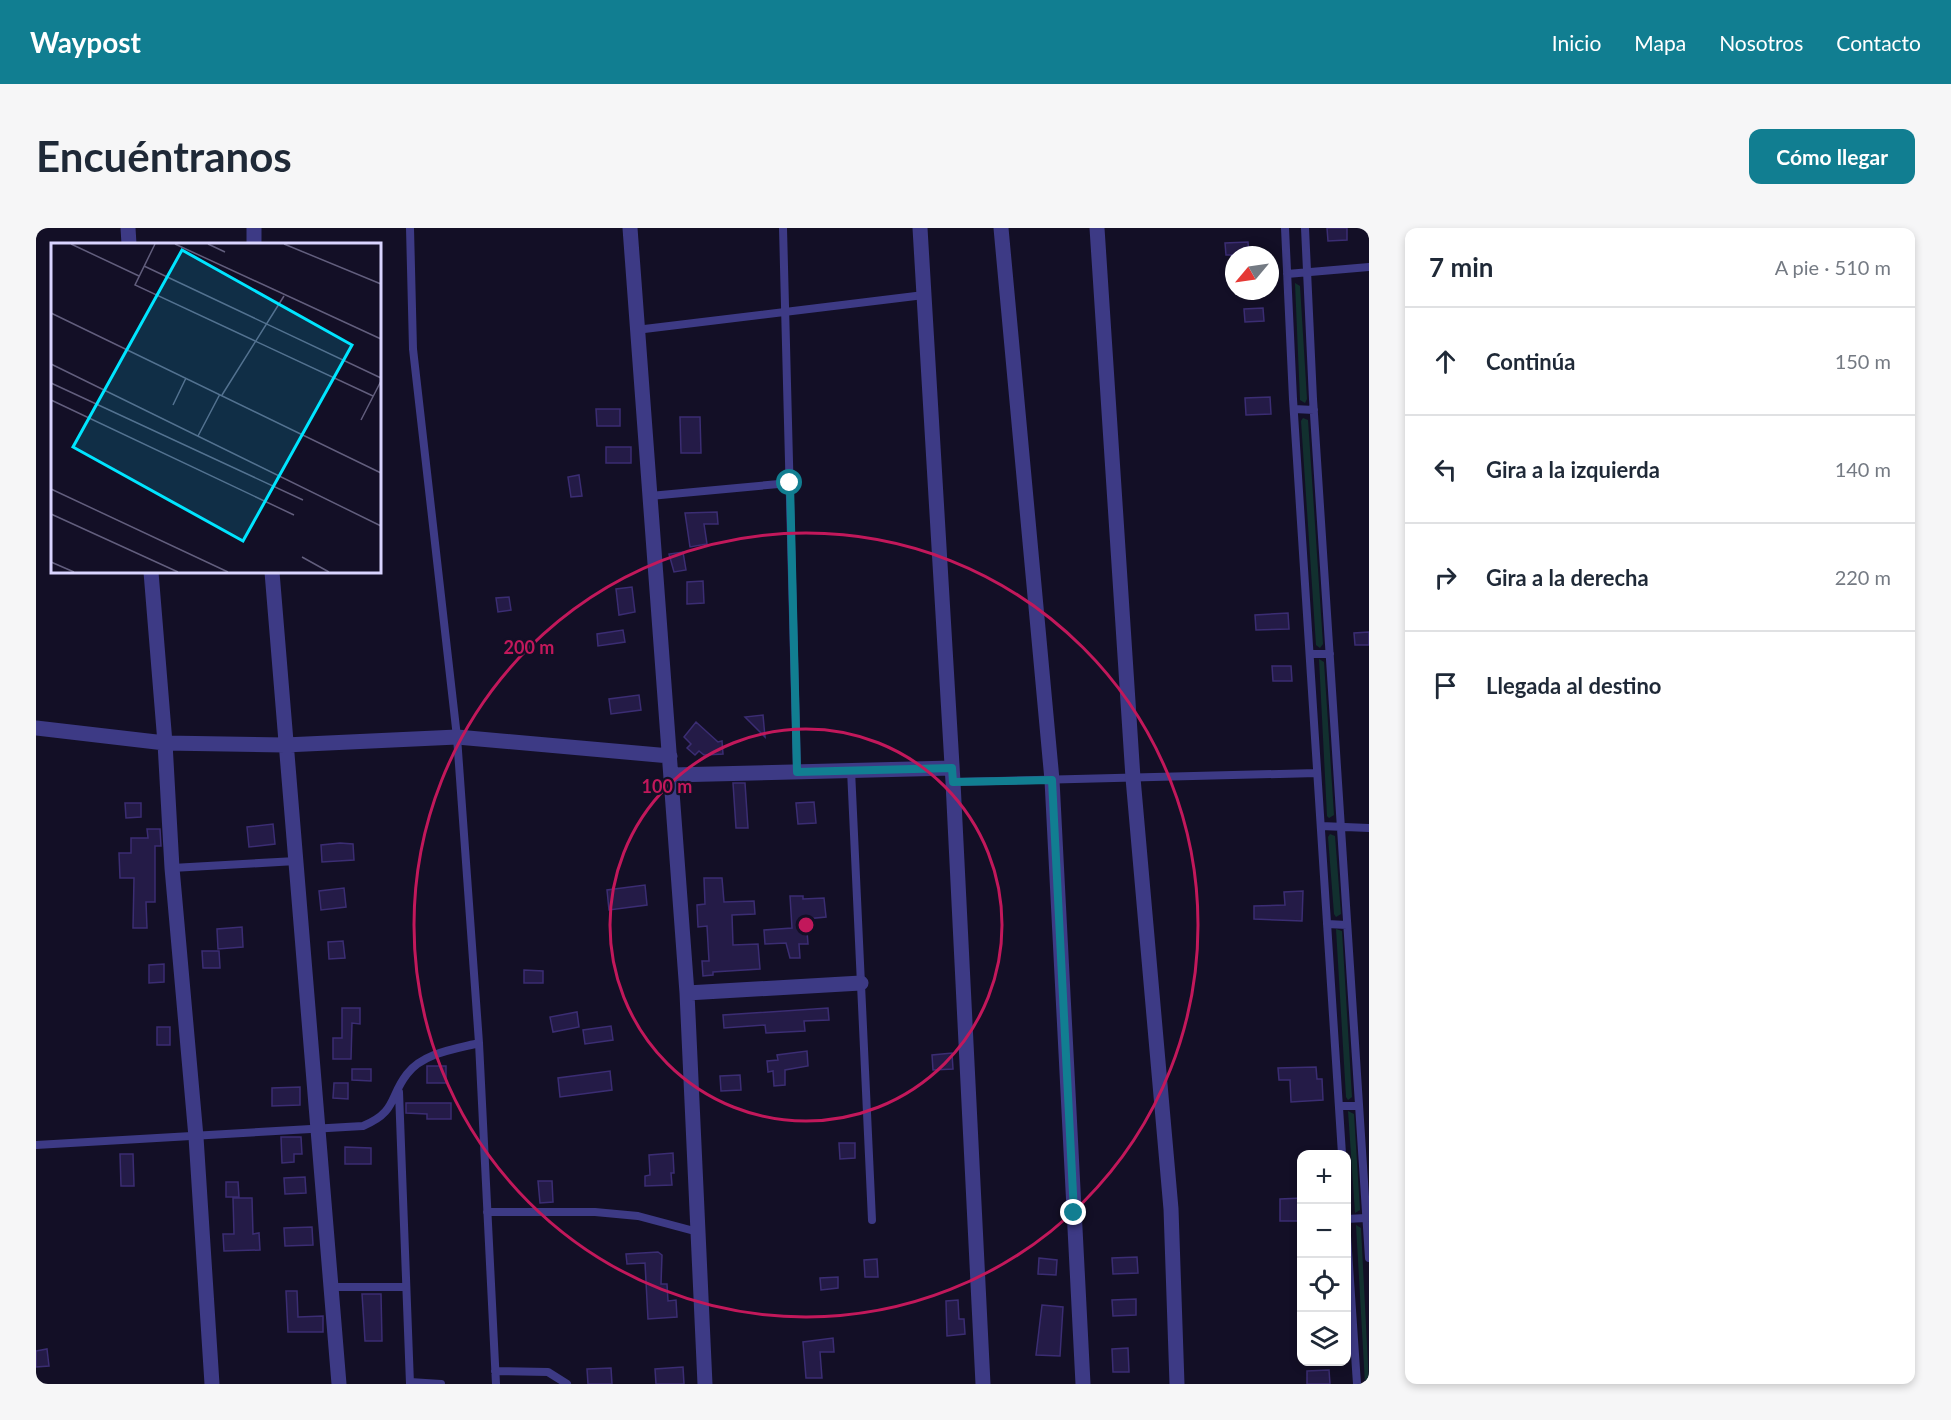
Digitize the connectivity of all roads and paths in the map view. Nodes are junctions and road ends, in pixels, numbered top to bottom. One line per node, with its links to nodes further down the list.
1 (128, 228): 10 (street)
2 (410, 228): 26 (lane)
3 (630, 228): 16 (street)
4 (783, 228): 15 (lane)
5 (920, 228): 14 (street)
6 (1001, 228): 36 (street)
7 (1097, 228): 35 (street)
8 (1285, 228): 12 (lane)
9 (1305, 228): 13 (lane)
10 (129, 243)
11 (1369, 267): 13 (lane)
12 (1287, 274): 13 (lane); 17 (lane)
13 (1307, 274): 18 (lane)
14 (924, 295): 15 (lane); 34 (street)
15 (785, 312): 16 (lane); 19 (lane)
16 (636, 330): 20 (street)
17 (1294, 409): 18 (lane); 23 (lane)
18 (1314, 410): 24 (lane)
19 (790, 483): 20 (lane); 31 (lane)
20 (650, 496): 29 (street)
21 (151, 573): 27 (street)
22 (272, 573): 28 (street)
23 (1310, 654): 24 (lane); 32 (lane)
24 (1330, 654): 38 (lane)
25 (36, 728): 27 (street)
26 (457, 737): 28 (street); 29 (street); 46 (lane)
27 (165, 743): 28 (street); 41 (street)
28 (285, 745): 40 (street)
29 (670, 756): 33 (street)
30 (851, 770): 31 (street); 34 (street); 44 (lane)
31 (797, 772): 33 (street)
32 (1317, 772): 35 (lane); 37 (lane)
33 (671, 775): 45 (street)
34 (953, 775): 36 (lane); 71 (street)
35 (1133, 778): 36 (lane); 73 (street)
36 (1052, 780): 72 (street)
37 (1321, 826): 38 (lane); 42 (lane)
38 (1341, 826): 39 (lane); 43 (lane)
39 (1369, 828)
40 (296, 861): 41 (lane); 50 (street)
41 (172, 868): 51 (street)
42 (1327, 924): 43 (lane); 48 (lane)
43 (1347, 925): 49 (lane)
44 (861, 982): 45 (street); 56 (lane)
45 (687, 993): 58 (street)
46 (479, 1043): 47 (lane); 54 (lane)
47 (399, 1090): 50 (lane); 62 (lane)
48 (1339, 1106): 49 (lane); 53 (lane)
49 (1359, 1106): 55 (lane)
50 (318, 1130): 51 (lane); 61 (street)
51 (196, 1137): 52 (lane); 65 (street)
52 (36, 1145)
53 (1342, 1150)
54 (487, 1212): 58 (lane); 63 (lane)
55 (1366, 1218): 57 (lane); 60 (lane)
56 (872, 1220)
57 (1351, 1220)
58 (698, 1232): 70 (street)
59 (1349, 1258): 74 (lane)
60 (1369, 1258)
61 (332, 1287): 62 (lane); 66 (street)
62 (406, 1287): 64 (lane)
63 (495, 1371): 68 (lane); 69 (lane)
64 (410, 1383): 67 (lane)
65 (212, 1384)
66 (339, 1384)
67 (441, 1384)
68 (496, 1384)
69 (567, 1384)
70 (705, 1384)
71 (983, 1384)
72 (1083, 1384)
73 (1177, 1384)
74 (1357, 1384)

